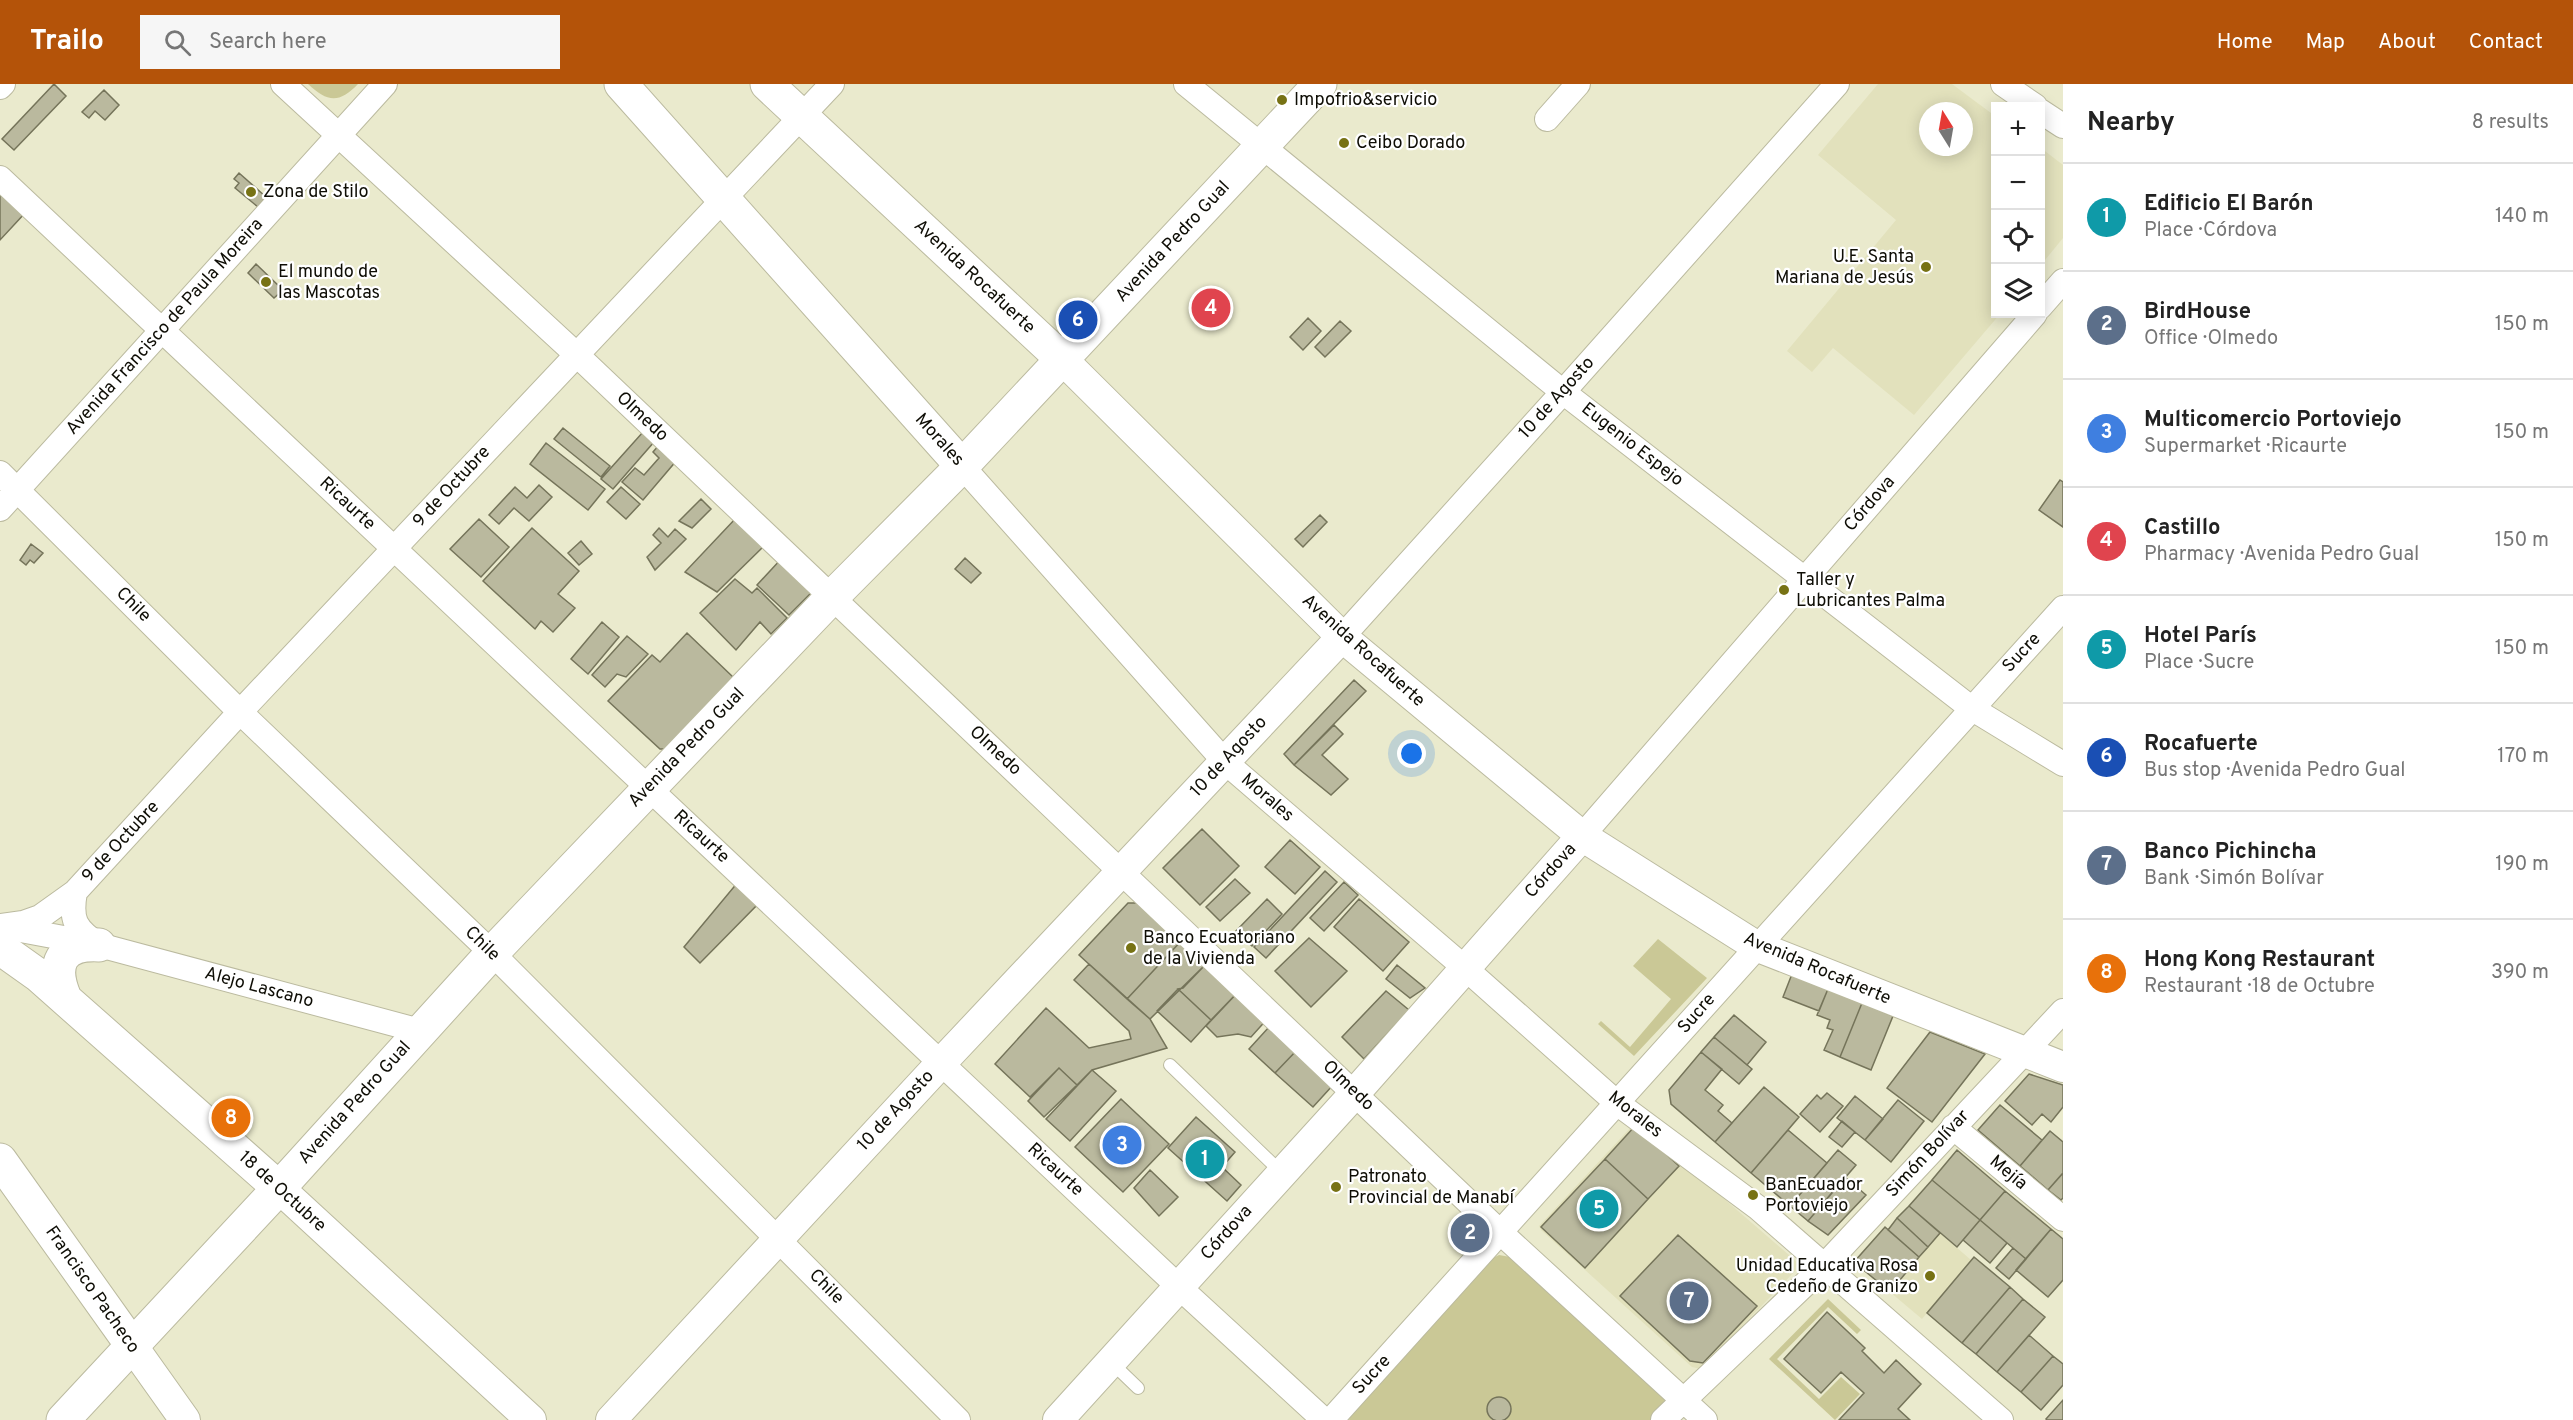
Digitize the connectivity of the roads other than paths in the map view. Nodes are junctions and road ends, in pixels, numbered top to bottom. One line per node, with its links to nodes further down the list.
1 (283, 84): 16 (street, Olmedo)
2 (385, 84): 16 (street, Avenida Francisco de Paula Moreira)
3 (621, 84): 19 (main road, Morales)
4 (767, 84): 13 (main road, Avenida Rocafuerte)
5 (832, 84): 13 (street, 9 de Octubre)
6 (1186, 84): 17 (street, Eugenio Espejo)
7 (1320, 84): 17 (main road, Avenida Pedro Gual)
8 (1578, 84): 14 (street)
9 (1836, 84): 26 (street, 10 de Agosto)
10 (2003, 84): 11 (street)
11 (2029, 102)
12 (2045, 114): 15 (street)
13 (802, 116): 19 (street, 9 de Octubre); 25 (main road, Avenida Rocafuerte)
14 (1546, 119)
15 (2063, 126)
16 (338, 136): 23 (street, Avenida Francisco de Paula Moreira); 24 (street, Olmedo)
17 (1262, 146): 25 (main road, Avenida Pedro Gual); 26 (street, Eugenio Espejo)
18 (0, 178): 23 (street, Ricaurte)
19 (723, 198): 24 (street, 9 de Octubre); 27 (main road, Morales)
20 (2063, 282): 21 (street)
21 (2045, 302)
22 (2032, 318): 32 (street, Córdova)
23 (162, 330): 29 (street, Avenida Francisco de Paula Moreira); 31 (street, Ricaurte)
24 (577, 355): 31 (street, 9 de Octubre); 33 (street, Olmedo)
25 (1063, 360): 27 (main road, Avenida Pedro Gual); 35 (street, Avenida Rocafuerte)
26 (1563, 392): 32 (street, Eugenio Espejo); 35 (street, 10 de Agosto)
27 (962, 466): 33 (main road, Avenida Pedro Gual); 38 (street, Morales)
28 (0, 473): 29 (street, Chile)
29 (18, 489): 30 (street, Avenida Francisco de Paula Moreira); 37 (street, Chile)
30 (0, 509)
31 (394, 549): 37 (street, 9 de Octubre); 40 (street, Ricaurte)
32 (1805, 579): 36 (street, Eugenio Espejo); 41 (street, Córdova)
33 (832, 597): 40 (main road, Avenida Pedro Gual); 42 (street, Olmedo)
34 (2063, 608): 36 (street, Sucre)
35 (1342, 636): 38 (street, 10 de Agosto); 41 (street, Avenida Rocafuerte)
36 (1971, 708): 39 (street, Eugenio Espejo); 46 (street, Sucre)
37 (240, 712): 43 (street, 9 de Octubre); 48 (street, Chile)
38 (1225, 762): 42 (street, 10 de Agosto); 49 (street, Morales)
39 (2063, 764)
40 (649, 788): 48 (main road, Avenida Pedro Gual); 54 (street, Ricaurte)
41 (1582, 836): 46 (street, Avenida Rocafuerte); 49 (street, Córdova)
42 (1121, 871): 54 (street, 10 de Agosto); 57 (street, Olmedo)
43 (75, 892): 44 (street, Alejo Lascano); 45 (street, Alejo Lascano)
44 (0, 926): 45 (street, Alejo Lascano)
45 (99, 945): 50 (main road); 52 (street, Alejo Lascano)
46 (1756, 946): 53 (street, Avenida Rocafuerte); 58 (street, Sucre)
47 (0, 948): 50 (main road, 18 de Octubre)
48 (492, 953): 52 (main road, Avenida Pedro Gual); 65 (street, Chile)
49 (1466, 968): 57 (street, Córdova); 58 (street, Morales)
50 (65, 998): 62 (main road, 18 de Octubre)
51 (2063, 1011): 53 (street, Simón Bolívar)
52 (420, 1031): 62 (main road, Avenida Pedro Gual)
53 (2024, 1053): 56 (street, Avenida Rocafuerte); 59 (street, Simón Bolívar)
54 (941, 1063): 65 (street, 10 de Agosto); 67 (street, Ricaurte)
55 (1170, 1065): 61 (lane)
56 (2063, 1067)
57 (1355, 1093): 61 (street, Córdova); 64 (street, Olmedo)
58 (1617, 1103): 64 (street, Sucre); 66 (street, Morales)
59 (1953, 1127): 63 (street, Mejía); 66 (street, Simón Bolívar)
60 (0, 1160): 68 (main road, Francisco Pacheco)
61 (1282, 1173): 67 (street, Córdova)
62 (279, 1188): 68 (main road, Avenida Pedro Gual); 74 (street, 18 de Octubre)
63 (2063, 1219)
64 (1502, 1233): 71 (street, Olmedo); 79 (street, Sucre)
65 (779, 1239): 75 (street, 10 de Agosto); 76 (street, Chile)
66 (1825, 1265): 71 (street, Simón Bolívar); 82 (street, Morales)
67 (1179, 1287): 69 (street, Córdova); 78 (street, Ricaurte)
68 (131, 1344): 72 (main road, Avenida Pedro Gual); 73 (street, Francisco Pacheco)
69 (1112, 1363): 70 (lane); 77 (street, Córdova)
70 (1138, 1388)
71 (1683, 1399): 80 (street, Simón Bolívar); 81 (street, Olmedo)
72 (63, 1420)
73 (185, 1420)
74 (531, 1420)
75 (611, 1420)
76 (958, 1420)
77 (1059, 1420)
78 (1324, 1420)
79 (1331, 1420)
80 (1663, 1420)
81 (1705, 1420)
82 (2001, 1420)

